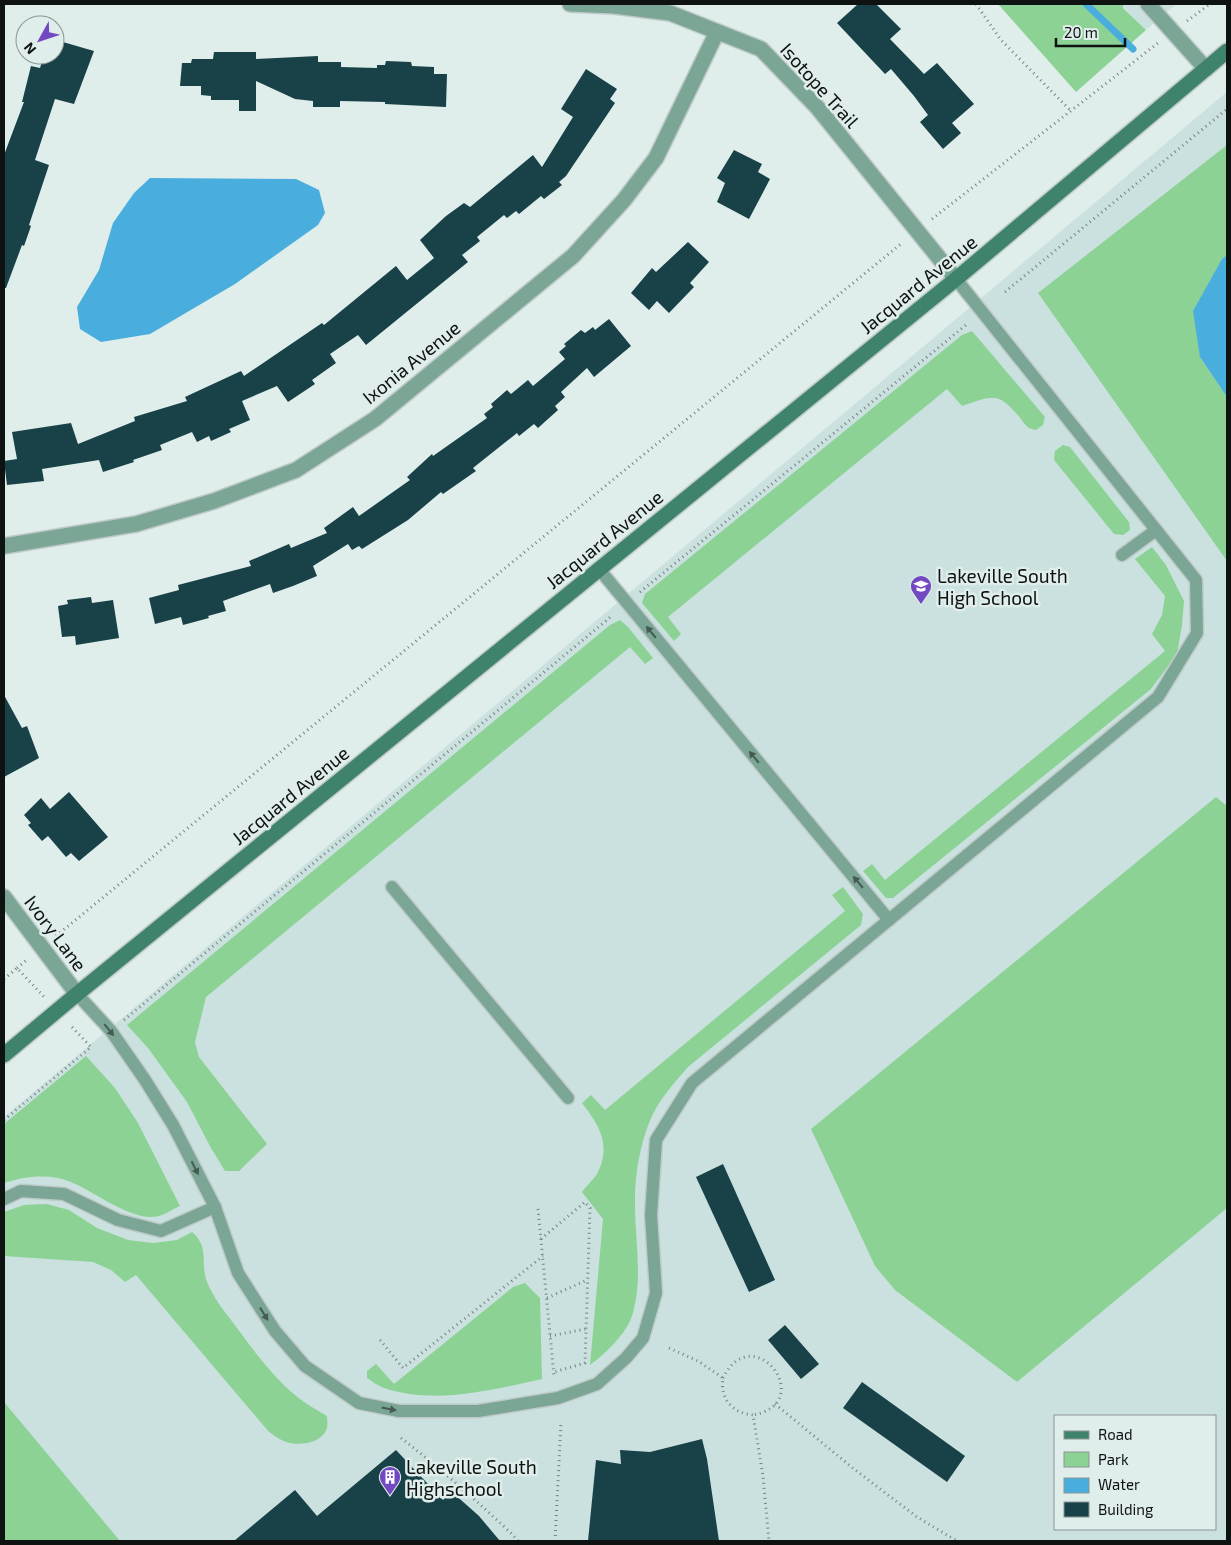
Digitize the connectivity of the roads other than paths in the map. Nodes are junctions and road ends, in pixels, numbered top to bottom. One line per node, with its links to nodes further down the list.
1 (570, 4): 3 (street, Isotope Trail)
2 (1148, 4): 5 (street)
3 (717, 32): 6 (street, Isotope Trail); 8 (street, Ixonia Avenue)
4 (1227, 52): 5 (street, Jacquard Avenue)
5 (1206, 69): 6 (street, Jacquard Avenue)
6 (956, 279): 7 (lane); 10 (street, Jacquard Avenue)
7 (1156, 530): 9 (lane); 13 (lane)
8 (4, 546)
9 (1122, 555)
10 (599, 569): 13 (lane, one-way to 10); 14 (street, Jacquard Avenue)
11 (392, 887): 16 (lane)
12 (4, 897): 14 (street, Ivory Lane)
13 (889, 920): 18 (lane, one-way to 13)
14 (77, 994): 15 (street, Jacquard Avenue); 18 (lane, one-way to 18)
15 (4, 1055)
16 (568, 1098)
17 (4, 1199): 18 (lane)
18 (215, 1207)

